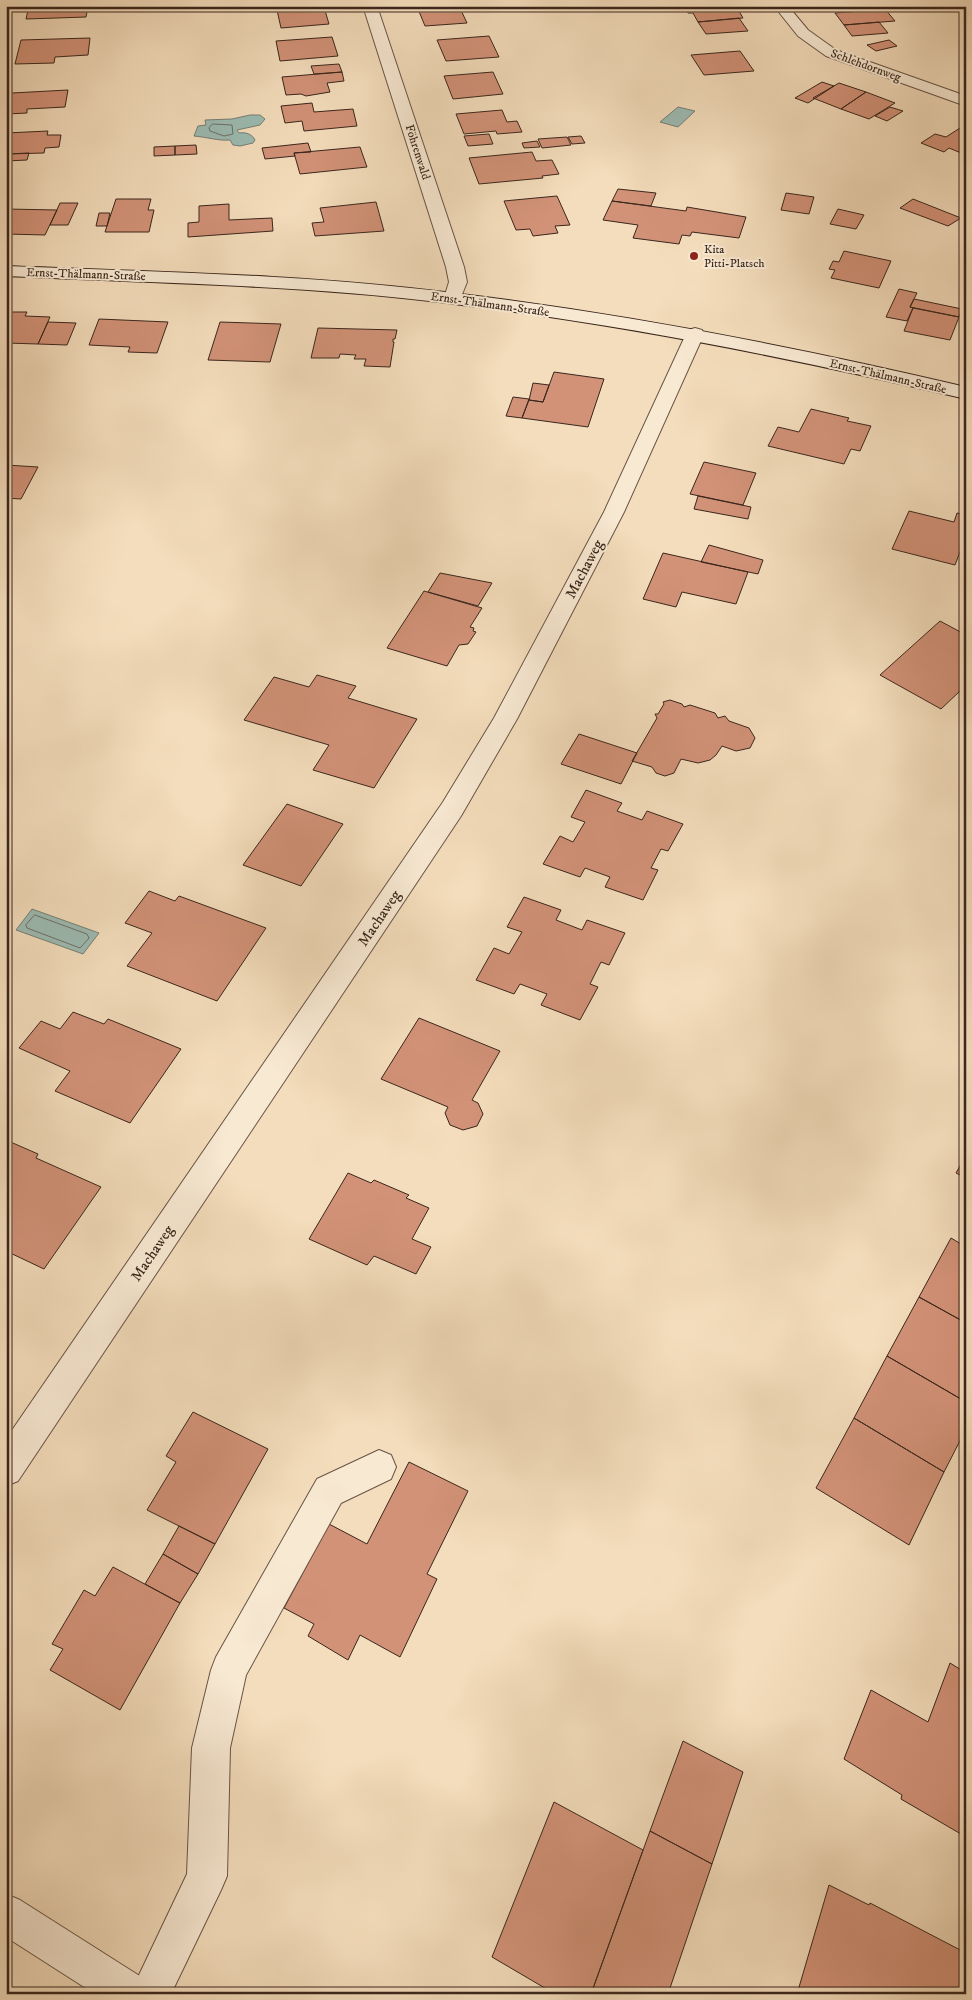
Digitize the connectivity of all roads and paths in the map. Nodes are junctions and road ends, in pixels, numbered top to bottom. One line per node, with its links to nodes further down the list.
1 (370, 6): 5 (street, Föhrenwald)
2 (781, 6): 3 (street, Schlehdornweg)
3 (966, 101)
4 (6, 271): 5 (street, Ernst-Thälmann-Straße)
5 (453, 298): 6 (street, Ernst-Thälmann-Straße)
6 (695, 334): 7 (street, Ernst-Thälmann-Straße); 9 (street, Machaweg)
7 (966, 394)
8 (379, 1467): 12 (street)
9 (6, 1469)
10 (6, 1914): 11 (street)
11 (132, 1994)
12 (150, 1994)

